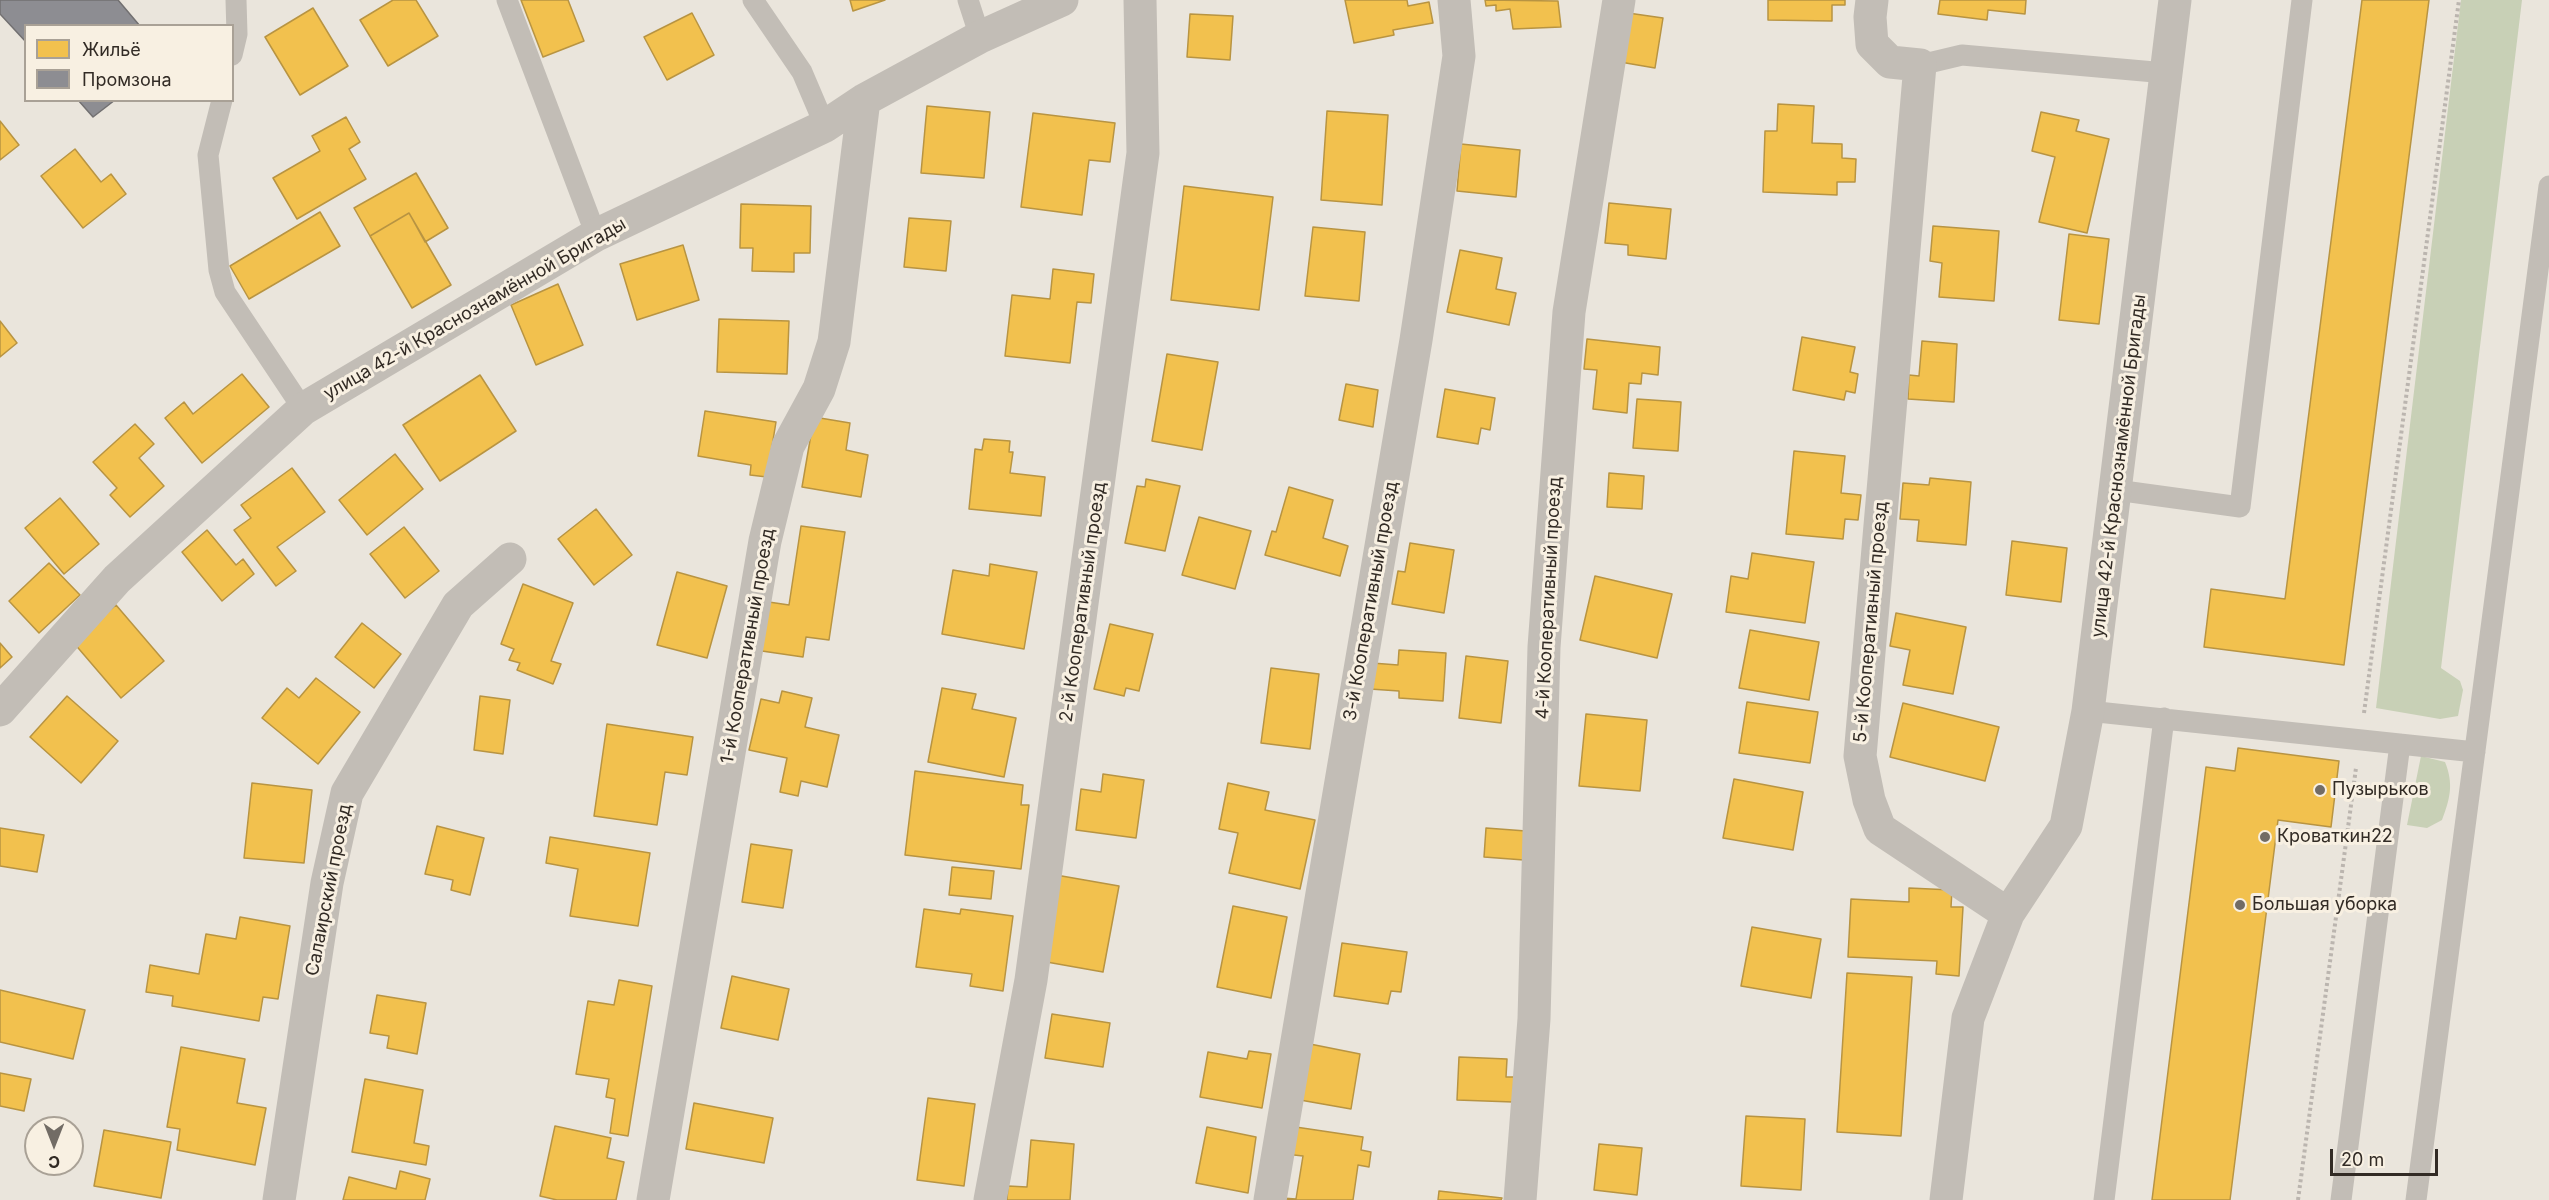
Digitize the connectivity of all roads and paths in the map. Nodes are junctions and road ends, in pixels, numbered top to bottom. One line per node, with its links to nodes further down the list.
1 (236, 0): 14 (lane)
2 (507, 0): 21 (lane)
3 (753, 0): 19 (lane)
4 (968, 0): 13 (lane)
5 (1062, 0): 13 (street, улица 42-й Краснознамённой Бригады)
6 (1140, 0): 34 (street, 2-й Кооперативный проезд)
7 (1454, 0): 35 (street, 3-й Кооперативный проезд)
8 (1619, 0): 36 (street, 4-й Кооперативный проезд)
9 (1872, 0): 15 (street)
10 (2175, 0): 16 (street, улица 42-й Краснознамённой Бригады)
11 (2302, 0): 23 (lane)
12 (2459, 0): 28 (path)
13 (980, 37): 17 (street, улица 42-й Краснознамённой Бригады)
14 (234, 47)
15 (1920, 65): 16 (lane); 31 (street, 5-й Кооперативный проезд)
16 (2166, 73): 23 (street, улица 42-й Краснознамённой Бригады)
17 (864, 100): 19 (street, улица 42-й Краснознамённой Бригады); 33 (street, 1-й Кооперативный проезд)
18 (221, 102): 22 (lane)
19 (825, 126): 21 (street, улица 42-й Краснознамённой Бригады)
20 (2549, 186): 30 (lane)
21 (596, 235): 22 (street, улица 42-й Краснознамённой Бригады)
22 (303, 409): 25 (street, улица 42-й Краснознамённой Бригады)
23 (2116, 490): 26 (street, улица 42-й Краснознамённой Бригады)
24 (510, 559): 32 (street, Салаирский проезд)
25 (0, 710)
26 (2088, 711): 27 (lane); 31 (street, улица 42-й Краснознамённой Бригады)
27 (2164, 718): 28 (lane); 38 (lane)
28 (2360, 739): 29 (lane); 39 (path)
29 (2400, 744): 30 (lane); 40 (lane)
30 (2475, 752): 41 (lane)
31 (2008, 914): 37 (street)
32 (279, 1200)
33 (653, 1200)
34 (990, 1200)
35 (1270, 1200)
36 (1520, 1200)
37 (1946, 1200)
38 (2104, 1200)
39 (2298, 1200)
40 (2341, 1200)
41 (2416, 1200)

